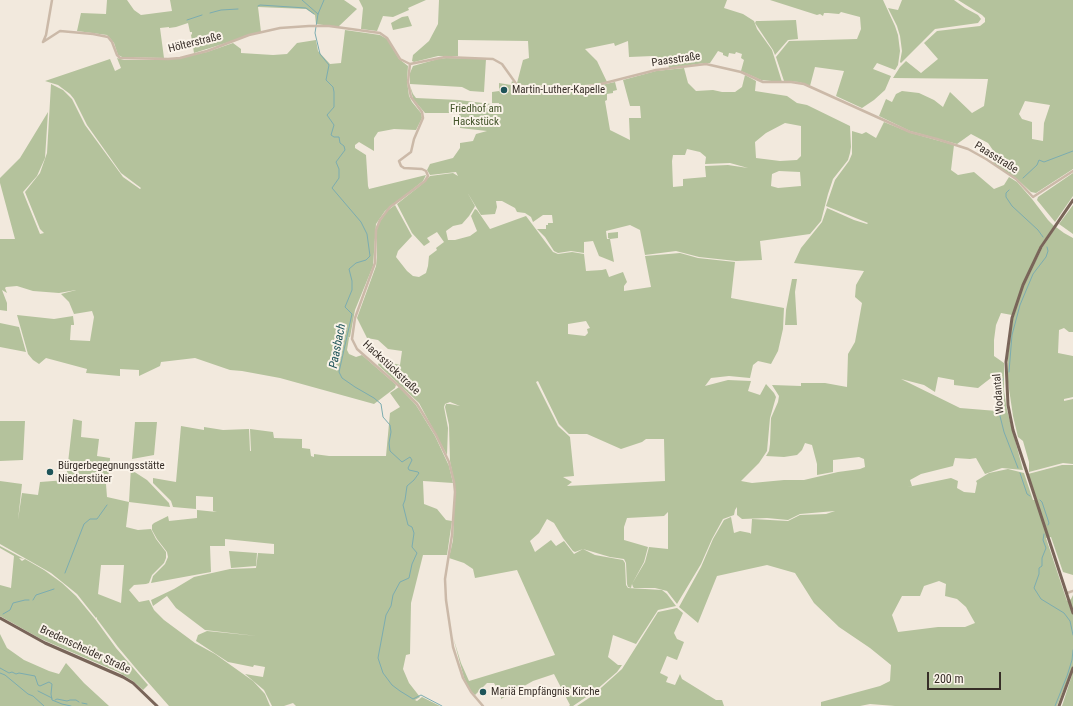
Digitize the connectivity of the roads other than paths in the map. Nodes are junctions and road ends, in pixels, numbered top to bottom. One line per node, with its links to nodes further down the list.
1 (52, 0): 2 (street, Hölterstraße)
2 (410, 64): 3 (street, Paasstraße); 11 (street, Hackstückstraße)
3 (1073, 171)
4 (1073, 200): 6 (main road, Wodantal)
5 (1073, 591): 6 (street)
6 (1067, 593): 7 (main road, Wodantal)
7 (1073, 613)
8 (0, 618): 10 (main road, Bredenscheider Straße)
9 (1073, 668): 12 (main road)
10 (156, 706)
11 (483, 706)
12 (1059, 706)

